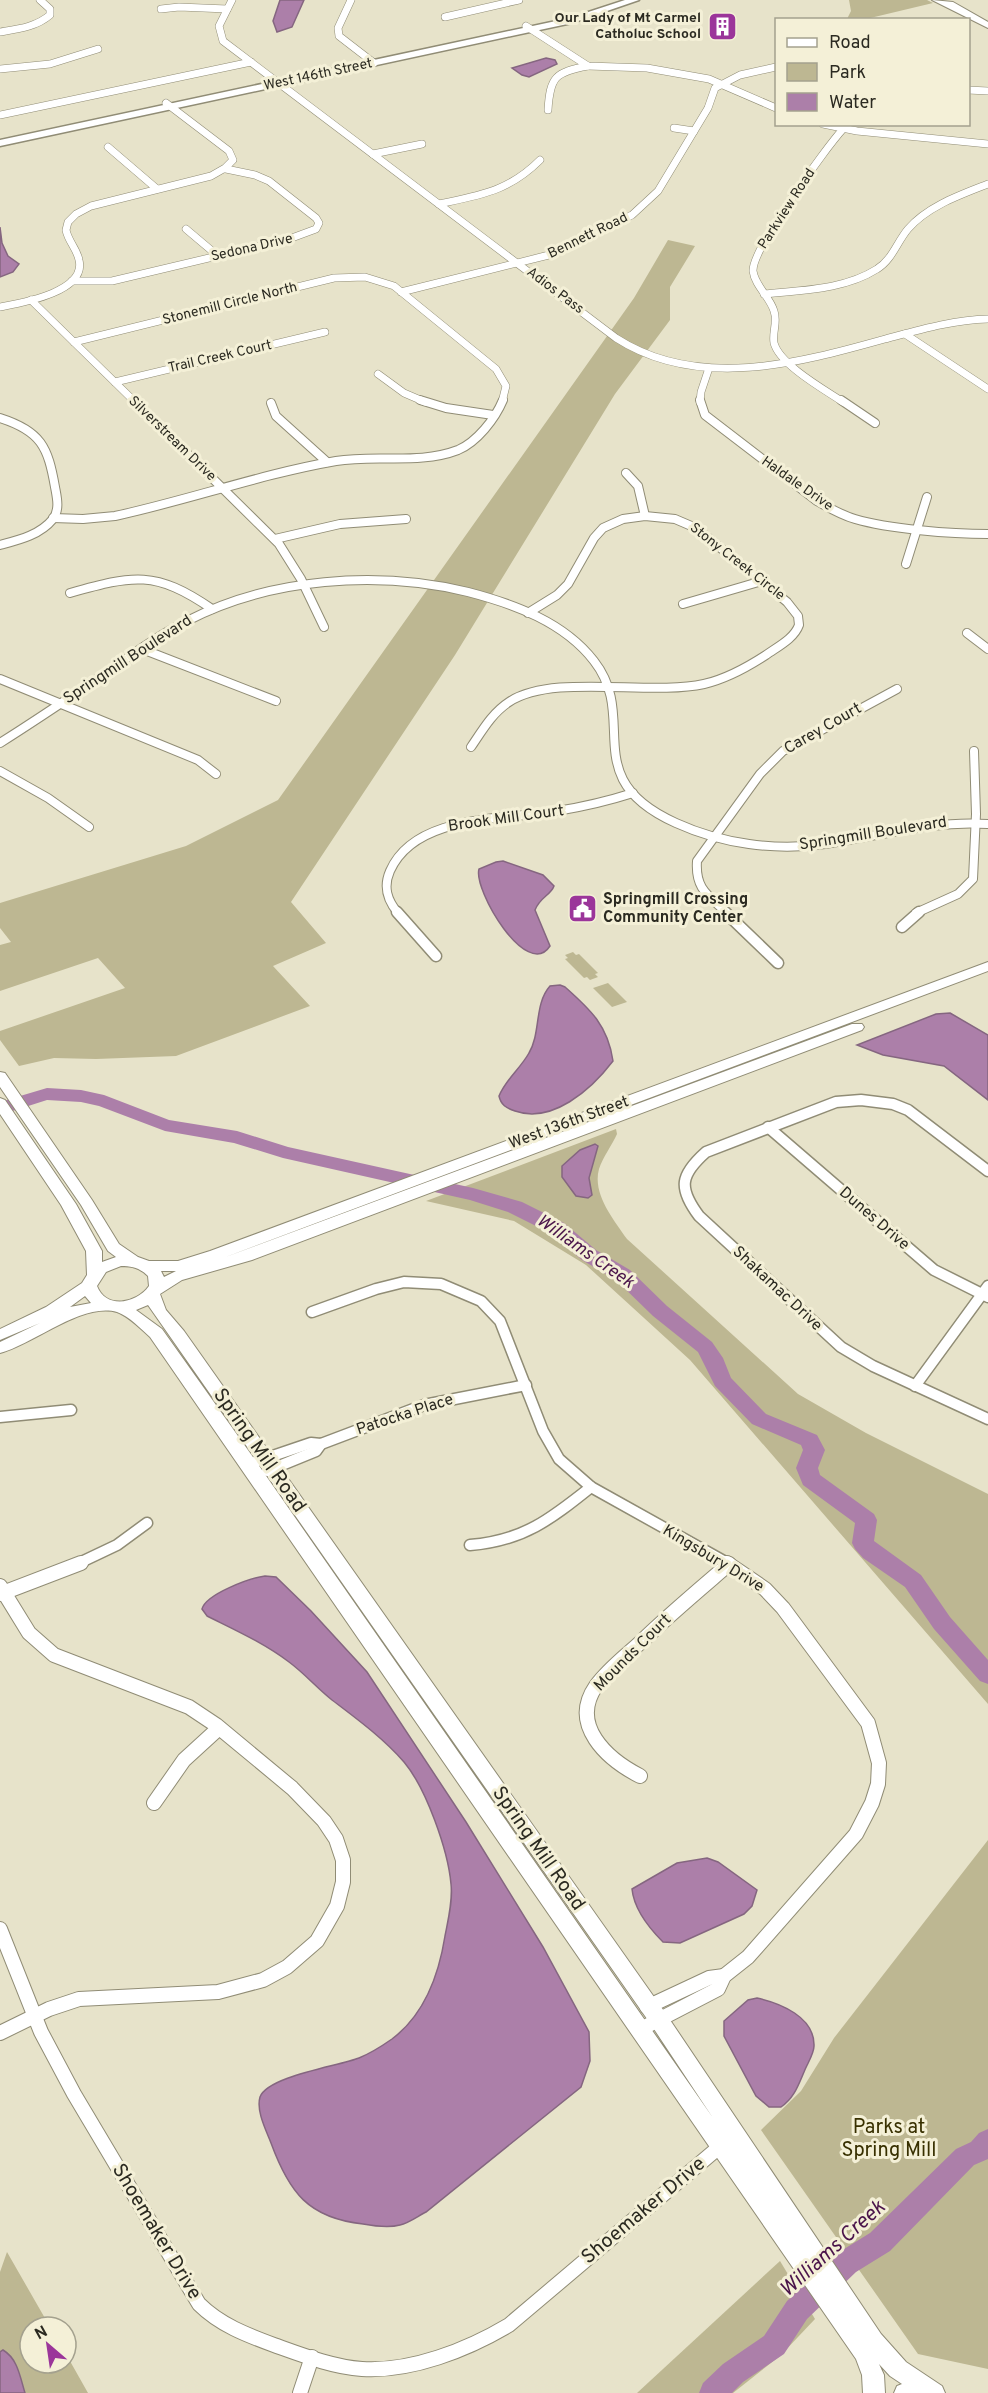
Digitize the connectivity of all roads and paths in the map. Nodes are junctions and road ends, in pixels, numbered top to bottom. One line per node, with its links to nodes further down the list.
1 (40, 0): 16 (street)
2 (232, 0): 12 (street, Adios Pass)
3 (351, 0): 18 (street)
4 (487, 0): 10 (street)
5 (519, 0): 10 (street)
6 (619, 0): 15 (main road, West 146th Street)
7 (634, 0): 15 (main road, West 146th Street)
8 (936, 0): 9 (street)
9 (948, 2): 14 (street)
10 (496, 5): 13 (street)
11 (161, 9): 12 (street)
12 (227, 9): 19 (street, Adios Pass)
13 (445, 17)
14 (988, 25)
15 (528, 27): 18 (main road, West 146th Street); 20 (street)
16 (0, 32)
17 (98, 50): 22 (street)
18 (371, 61): 23 (main road, West 146th Street)
19 (252, 62): 23 (street, Adios Pass); 30 (street)
20 (588, 66): 24 (street); 29 (street)
21 (775, 67): 24 (street)
22 (0, 69)
23 (277, 81): 27 (main road, West 146th Street); 40 (street, Adios Pass)
24 (722, 82): 28 (street); 34 (street, Bennett Road)
25 (970, 90): 26 (street)
26 (988, 91)
27 (169, 105): 35 (main road, West 146th Street); 36 (main road, West 146th Street); 42 (street)
28 (775, 107)
29 (548, 110)
30 (0, 115)
31 (831, 126): 33 (street)
32 (674, 128): 34 (street)
33 (843, 129): 38 (street); 51 (street, Parkview Road)
34 (694, 130): 48 (street, Bennett Road)
35 (0, 138)
36 (0, 143)
37 (422, 144): 40 (street)
38 (988, 144)
39 (108, 147): 44 (street)
40 (373, 154): 45 (street, Adios Pass)
41 (540, 160): 45 (street)
42 (226, 169): 44 (street); 47 (street, Sedona Drive)
43 (988, 184): 51 (street)
44 (157, 189): 49 (street)
45 (439, 204): 48 (street, Adios Pass)
46 (186, 229): 47 (street)
47 (218, 256): 49 (street, Sedona Drive)
48 (519, 264): 50 (street, Bennett Road); 59 (street, Adios Pass)
49 (72, 281): 52 (street)
50 (402, 292): 57 (street, Stonemill Circle North); 64 (street)
51 (764, 294): 58 (street, Parkview Road)
52 (31, 300): 53 (street); 57 (street, Silverstream Drive)
53 (0, 308)
54 (988, 319): 56 (street, Adios Pass)
55 (325, 332): 61 (street, Trail Creek Court)
56 (905, 334): 58 (street, Adios Pass); 62 (street)
57 (74, 342): 61 (street, Silverstream Drive)
58 (791, 364): 59 (street, Adios Pass); 66 (street)
59 (709, 368): 74 (street, Haldale Drive)
60 (378, 374): 64 (street)
61 (115, 382): 69 (street, Silverstream Drive)
62 (988, 388)
63 (272, 403): 67 (street)
64 (493, 415): 67 (street)
65 (0, 418): 72 (street)
66 (875, 423)
67 (327, 462): 69 (street)
68 (626, 473): 71 (street)
69 (223, 488): 72 (street); 76 (street, Silverstream Drive)
70 (927, 497): 74 (street)
71 (645, 516): 79 (street, Stony Creek Circle); 84 (street, Stony Creek Circle)
72 (53, 518): 77 (street)
73 (406, 519): 76 (street)
74 (917, 528): 75 (street, Haldale Drive); 78 (street)
75 (988, 534)
76 (275, 539): 80 (street, Silverstream Drive)
77 (0, 545)
78 (906, 564)
79 (762, 581): 82 (street); 90 (street, Stony Creek Circle)
80 (303, 585): 83 (street, Springmill Boulevard); 84 (street, Springmill Boulevard); 85 (street, Silverstream Drive)
81 (70, 593): 83 (street)
82 (683, 604)
83 (212, 609): 87 (street, Springmill Boulevard)
84 (528, 613): 90 (street, Springmill Boulevard)
85 (324, 627)
86 (967, 633): 88 (street)
87 (142, 649): 92 (street); 93 (street, Springmill Boulevard)
88 (988, 649)
89 (0, 679): 93 (street)
90 (608, 688): 95 (street, Stony Creek Circle); 99 (street, Springmill Boulevard)
91 (897, 689): 103 (street, Carey Court)
92 (276, 701)
93 (61, 704): 94 (street, Springmill Boulevard); 98 (street)
94 (0, 744)
95 (471, 747)
96 (974, 751): 100 (street)
97 (0, 771): 102 (street)
98 (216, 774)
99 (633, 793): 103 (street, Springmill Boulevard); 105 (street, Brook Mill Court)
100 (975, 823): 101 (street, Springmill Boulevard); 103 (street, Springmill Boulevard); 104 (street)
101 (988, 824)
102 (89, 827)
103 (713, 836): 106 (street, Carey Court)
104 (902, 927)
105 (436, 956)
106 (778, 963)
107 (988, 970): 112 (street, West 136th Street); 114 (street, West 136th Street)
108 (0, 1076): 109 (street)
109 (10, 1104): 112 (street); 113 (street)
110 (768, 1127): 111 (street, Shakamac Drive); 115 (street, Dunes Drive); 121 (street, Shakamac Drive)
111 (988, 1171)
112 (139, 1263): 113 (street); 114 (street)
113 (92, 1280): 116 (street); 118 (street)
114 (155, 1291): 116 (street); 125 (street, Spring Mill Road)
115 (986, 1293): 121 (street)
116 (114, 1306): 119 (street); 125 (street, Spring Mill Road)
117 (312, 1312): 120 (street, Kingsbury Drive)
118 (0, 1335)
119 (0, 1348)
120 (526, 1385): 125 (street, Patocka Place); 126 (street, Kingsbury Drive)
121 (915, 1386): 124 (street, Shakamac Drive)
122 (71, 1410): 123 (street)
123 (0, 1417)
124 (988, 1419)
125 (260, 1467): 135 (street, Spring Mill Road); 137 (street, Spring Mill Road)
126 (591, 1487): 128 (street); 129 (street, Kingsbury Drive)
127 (147, 1523): 130 (street)
128 (470, 1545)
129 (729, 1564): 132 (street, Mounds Court); 135 (street, Kingsbury Drive)
130 (1, 1591): 131 (street)
131 (219, 1728): 133 (street); 136 (street)
132 (640, 1776)
133 (154, 1803)
134 (0, 1929): 136 (street, Shoemaker Drive)
135 (654, 2013): 137 (street, Kingsbury Drive); 139 (street, Spring Mill Road)
136 (34, 2017): 138 (street); 143 (street, Shoemaker Drive)
137 (634, 2023): 140 (street, Spring Mill Road)
138 (0, 2033)
139 (736, 2132): 140 (street, Shoemaker Drive); 141 (street, Spring Mill Road)
140 (720, 2146): 141 (street, Spring Mill Road); 143 (street, Shoemaker Drive)
141 (806, 2255): 142 (street, Spring Mill Road)
142 (842, 2307): 145 (street, Spring Mill Road); 147 (street, Spring Mill Road)
143 (312, 2357): 144 (street)
144 (300, 2393)
145 (874, 2393)
146 (905, 2393): 147 (street)
147 (934, 2393)

